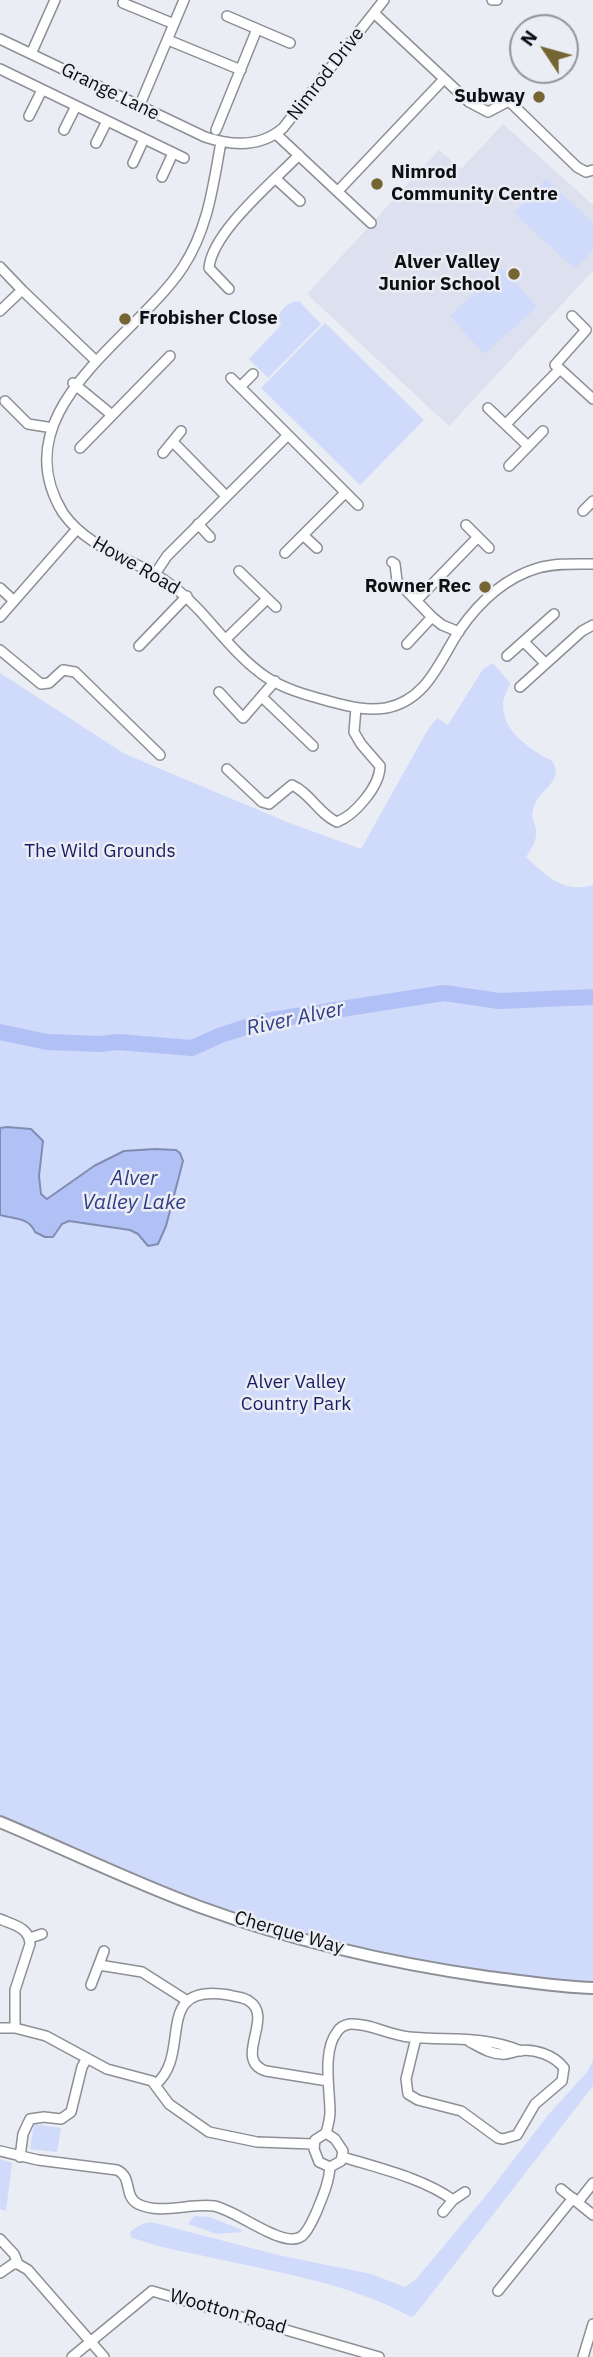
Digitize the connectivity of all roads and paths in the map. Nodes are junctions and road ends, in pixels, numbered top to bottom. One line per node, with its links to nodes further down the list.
1 (55, 0): 14 (street)
2 (147, 0): 6 (street)
3 (184, 0): 9 (street)
4 (384, 0): 7 (street, Nimrod Drive)
5 (123, 3): 6 (street)
6 (142, 11): 9 (street)
7 (374, 13): 17 (street); 25 (street, Nimrod Drive)
8 (227, 16): 10 (street)
9 (174, 24): 12 (street)
10 (257, 29): 13 (street); 16 (street)
11 (0, 39): 14 (street, Grange Lane)
12 (168, 40): 16 (street); 20 (street)
13 (290, 43)
14 (31, 54): 20 (street, Grange Lane)
15 (0, 69): 18 (street)
16 (241, 70): 24 (street)
17 (444, 79): 33 (street); 36 (street)
18 (42, 90): 19 (street); 21 (street)
19 (76, 106): 22 (street); 23 (street)
20 (139, 107): 27 (street, Grange Lane)
21 (29, 116)
22 (107, 121): 26 (street); 28 (street)
23 (64, 130)
24 (216, 130)
25 (276, 134): 27 (street, Nimrod Drive); 30 (street)
26 (145, 139): 29 (street); 32 (street)
27 (221, 142): 45 (street, Howe Road)
28 (96, 144)
29 (173, 153): 31 (street); 34 (street)
30 (299, 155): 35 (street); 36 (street)
31 (184, 158)
32 (133, 163)
33 (593, 170)
34 (162, 177)
35 (276, 178): 37 (street); 40 (street)
36 (338, 191): 38 (street)
37 (300, 201)
38 (371, 223)
39 (0, 267): 41 (street)
40 (229, 289)
41 (22, 290): 42 (street); 45 (street)
42 (0, 311)
43 (572, 316): 46 (street)
44 (170, 356): 54 (street)
45 (94, 360): 49 (street, Howe Road)
46 (560, 369): 51 (street); 55 (street)
47 (253, 374): 50 (street)
48 (231, 378): 50 (street)
49 (73, 383): 54 (street); 56 (street, Howe Road)
50 (240, 387): 59 (street)
51 (593, 399)
52 (5, 401): 56 (street)
53 (488, 408): 55 (street)
54 (112, 415): 62 (street)
55 (506, 424): 61 (street)
56 (47, 427): 72 (street, Howe Road)
57 (181, 431): 60 (street)
58 (543, 431): 61 (street)
59 (287, 436): 65 (street); 66 (street)
60 (173, 442): 63 (street); 66 (street)
61 (528, 446): 64 (street)
62 (79, 448)
63 (163, 453)
64 (509, 466)
65 (345, 493): 68 (street); 73 (street)
66 (226, 496): 70 (street)
67 (593, 501): 69 (street)
68 (358, 505)
69 (583, 511)
70 (198, 524): 74 (street); 82 (street)
71 (466, 525): 75 (street)
72 (77, 529): 82 (street, Howe Road); 86 (street)
73 (303, 535): 76 (street); 78 (street)
74 (210, 537)
75 (478, 537): 77 (street); 87 (street)
76 (317, 548)
77 (489, 548)
78 (285, 553)
79 (392, 562): 87 (street)
80 (593, 564): 93 (street, Howe Road)
81 (239, 571): 85 (street)
82 (155, 574): 84 (street, Howe Road)
83 (0, 588): 86 (street)
84 (187, 596): 94 (street, Howe Road); 97 (street)
85 (267, 599): 88 (street); 94 (street)
86 (13, 600): 90 (street)
87 (417, 600): 91 (street)
88 (276, 607)
89 (554, 614): 95 (street)
90 (0, 617)
91 (432, 617): 93 (street); 96 (street)
92 (593, 625): 100 (street)
93 (459, 632): 105 (street, Howe Road)
94 (226, 639): 101 (street, Howe Road)
95 (524, 642): 99 (street); 100 (street)
96 (407, 644)
97 (139, 646)
98 (0, 650): 107 (street)
99 (507, 656)
100 (545, 663): 102 (street)
101 (275, 681): 104 (street); 105 (street, Howe Road)
102 (520, 687)
103 (219, 692): 104 (street)
104 (262, 697): 106 (street)
105 (356, 708): 108 (street)
106 (313, 746)
107 (160, 755)
108 (227, 769)
109 (0, 1822): 116 (street, Cherque Way)
110 (0, 1919): 112 (street)
111 (42, 1934): 112 (street)
112 (30, 1938): 119 (street)
113 (104, 1951): 114 (street)
114 (99, 1965): 115 (street); 117 (street)
115 (91, 1985)
116 (593, 1988)
117 (186, 2000): 122 (street); 123 (street)
118 (0, 2028): 119 (street)
119 (15, 2028): 121 (street)
120 (416, 2038): 120 (street); 122 (street)
121 (87, 2058): 123 (street); 127 (street)
122 (328, 2081): 124 (street)
123 (156, 2084): 125 (street)
124 (326, 2133): 125 (street); 128 (street)
125 (313, 2144): 129 (street)
126 (0, 2151): 127 (street)
127 (20, 2157): 129 (street)
128 (343, 2157): 129 (street); 133 (street)
129 (330, 2167)
130 (593, 2183): 134 (street)
131 (561, 2189): 134 (street)
132 (465, 2192): 133 (street)
133 (453, 2200): 135 (street)
134 (576, 2200): 136 (street); 140 (street)
135 (443, 2212)
136 (593, 2216)
137 (0, 2239): 138 (street)
138 (18, 2264): 139 (street); 142 (street)
139 (0, 2273)
140 (498, 2291)
141 (593, 2324): 146 (street)
142 (91, 2341): 143 (street); 144 (street); 145 (street, Wootton Road)
143 (72, 2357)
144 (104, 2357)
145 (379, 2357)
146 (583, 2357)

